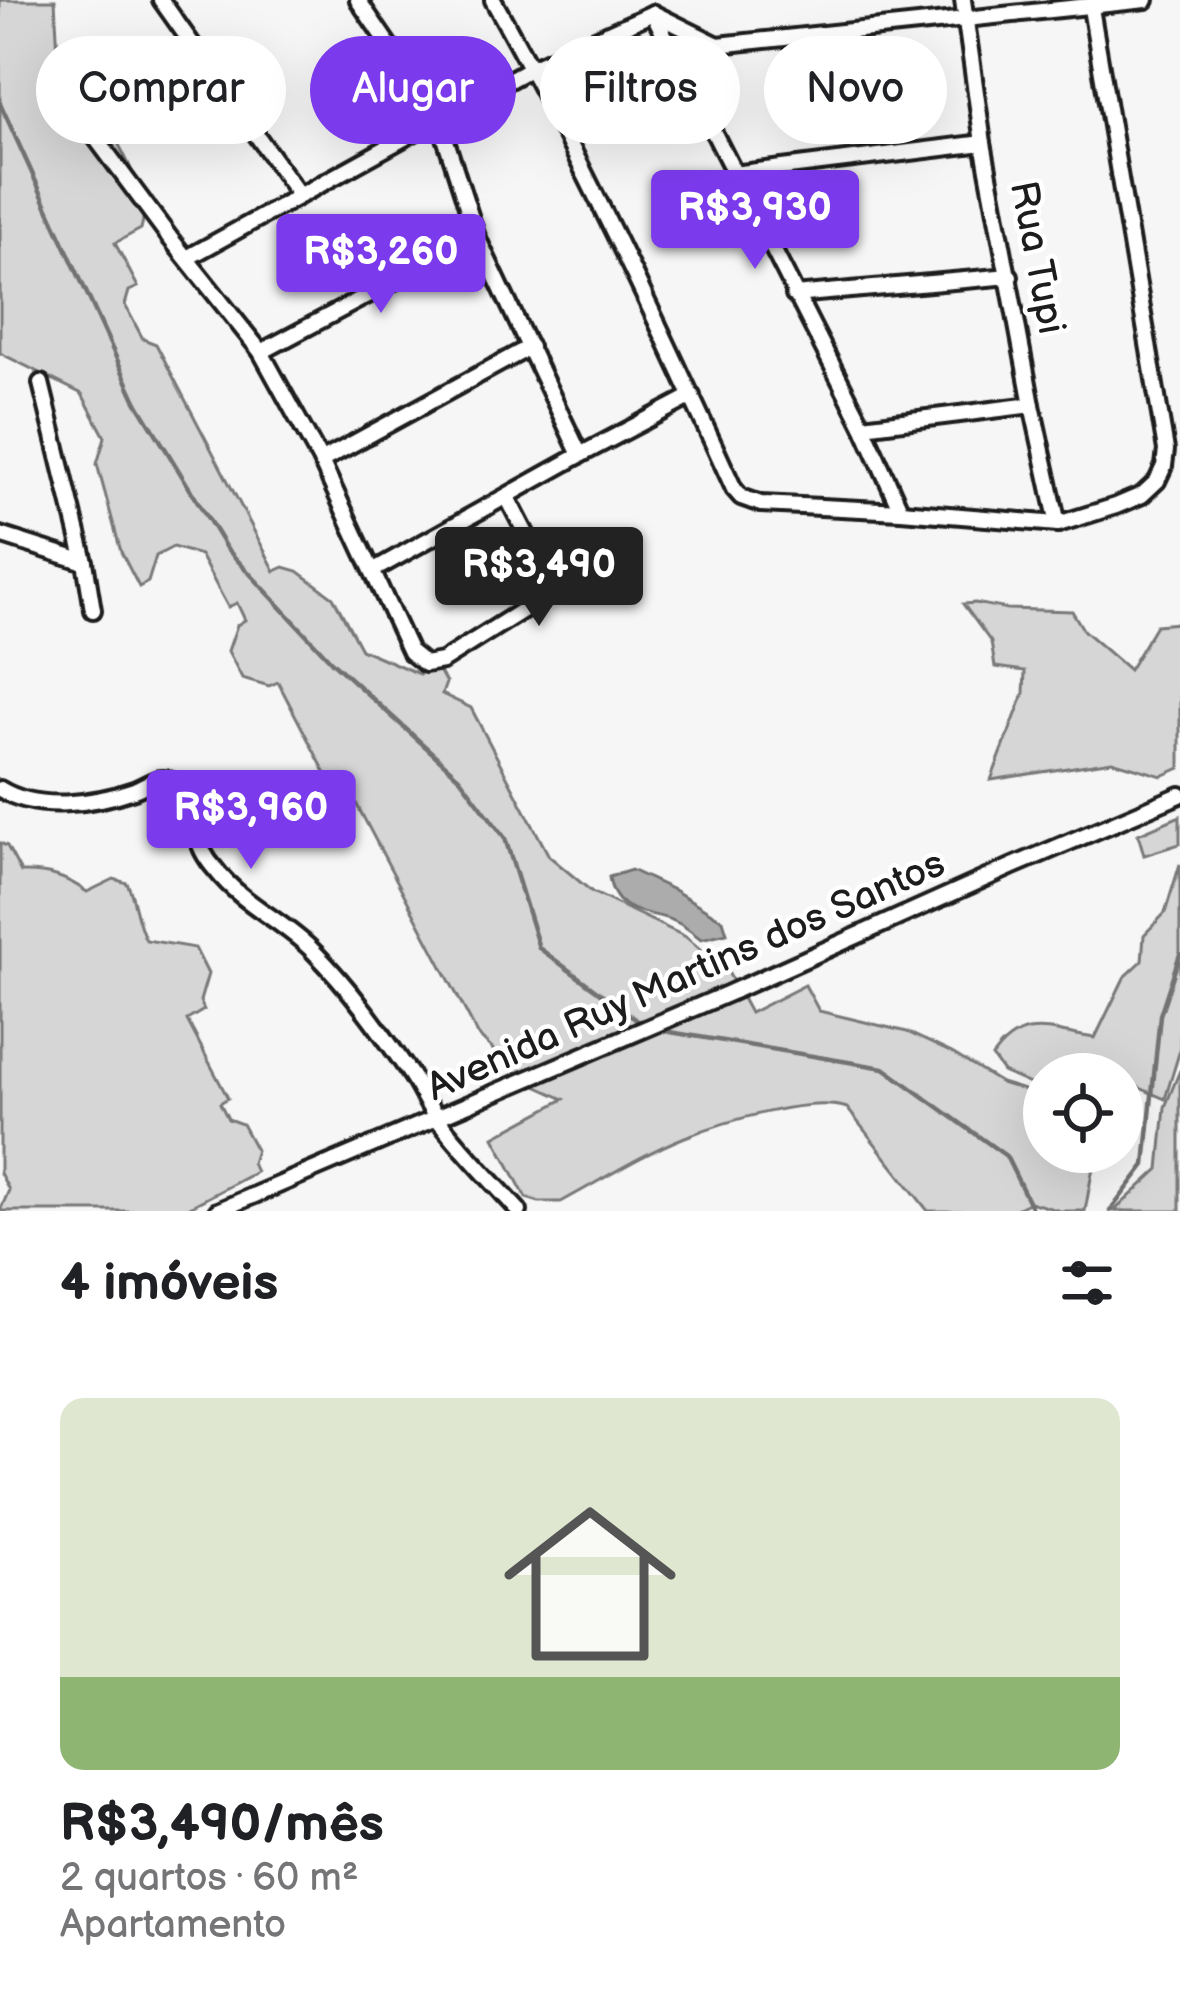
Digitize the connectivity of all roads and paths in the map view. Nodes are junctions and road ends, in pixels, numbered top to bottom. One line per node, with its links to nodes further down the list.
1 (161, 0): 21 (street)
2 (358, 0): 9 (street)
3 (493, 0): 13 (street)
4 (963, 0): 8 (street, Rua Tupi)
5 (1146, 0): 7 (street)
6 (656, 7): 10 (street); 11 (street); 13 (street)
7 (1091, 8): 8 (street); 36 (street)
8 (965, 18): 12 (street); 15 (street, Rua Tupi)
9 (383, 36)
10 (667, 36)
11 (703, 36)
12 (740, 43)
13 (531, 68): 14 (street); 29 (street)
14 (516, 76)
15 (983, 143): 20 (street); 24 (street, Rua Tupi)
16 (101, 144): 23 (street)
17 (392, 144): 21 (street)
18 (447, 144): 22 (street)
19 (718, 144): 20 (street)
20 (733, 174): 25 (street)
21 (299, 195): 23 (street)
22 (477, 237): 26 (street); 27 (street)
23 (187, 258): 27 (street)
24 (1010, 277): 25 (street); 30 (street, Rua Tupi)
25 (794, 295): 31 (street)
26 (530, 347): 32 (street); 33 (street)
27 (262, 352): 33 (street)
28 (40, 383): 38 (street)
29 (692, 396): 32 (street); 35 (street)
30 (1032, 406): 31 (street); 36 (street, Rua Tupi)
31 (863, 426): 35 (street)
32 (580, 454): 34 (street)
33 (321, 461): 39 (street)
34 (507, 497): 39 (street); 39 (street)
35 (901, 511): 36 (street)
36 (1058, 524)
37 (0, 535): 38 (street)
38 (85, 562): 40 (street)
39 (374, 570)
40 (93, 610)
41 (0, 789): 43 (street)
42 (1180, 795): 43 (street, Avenida Ruy Martins dos Santos)
43 (437, 1119): 44 (street, Avenida Ruy Martins dos Santos); 45 (street)
44 (217, 1211)
45 (519, 1211)

